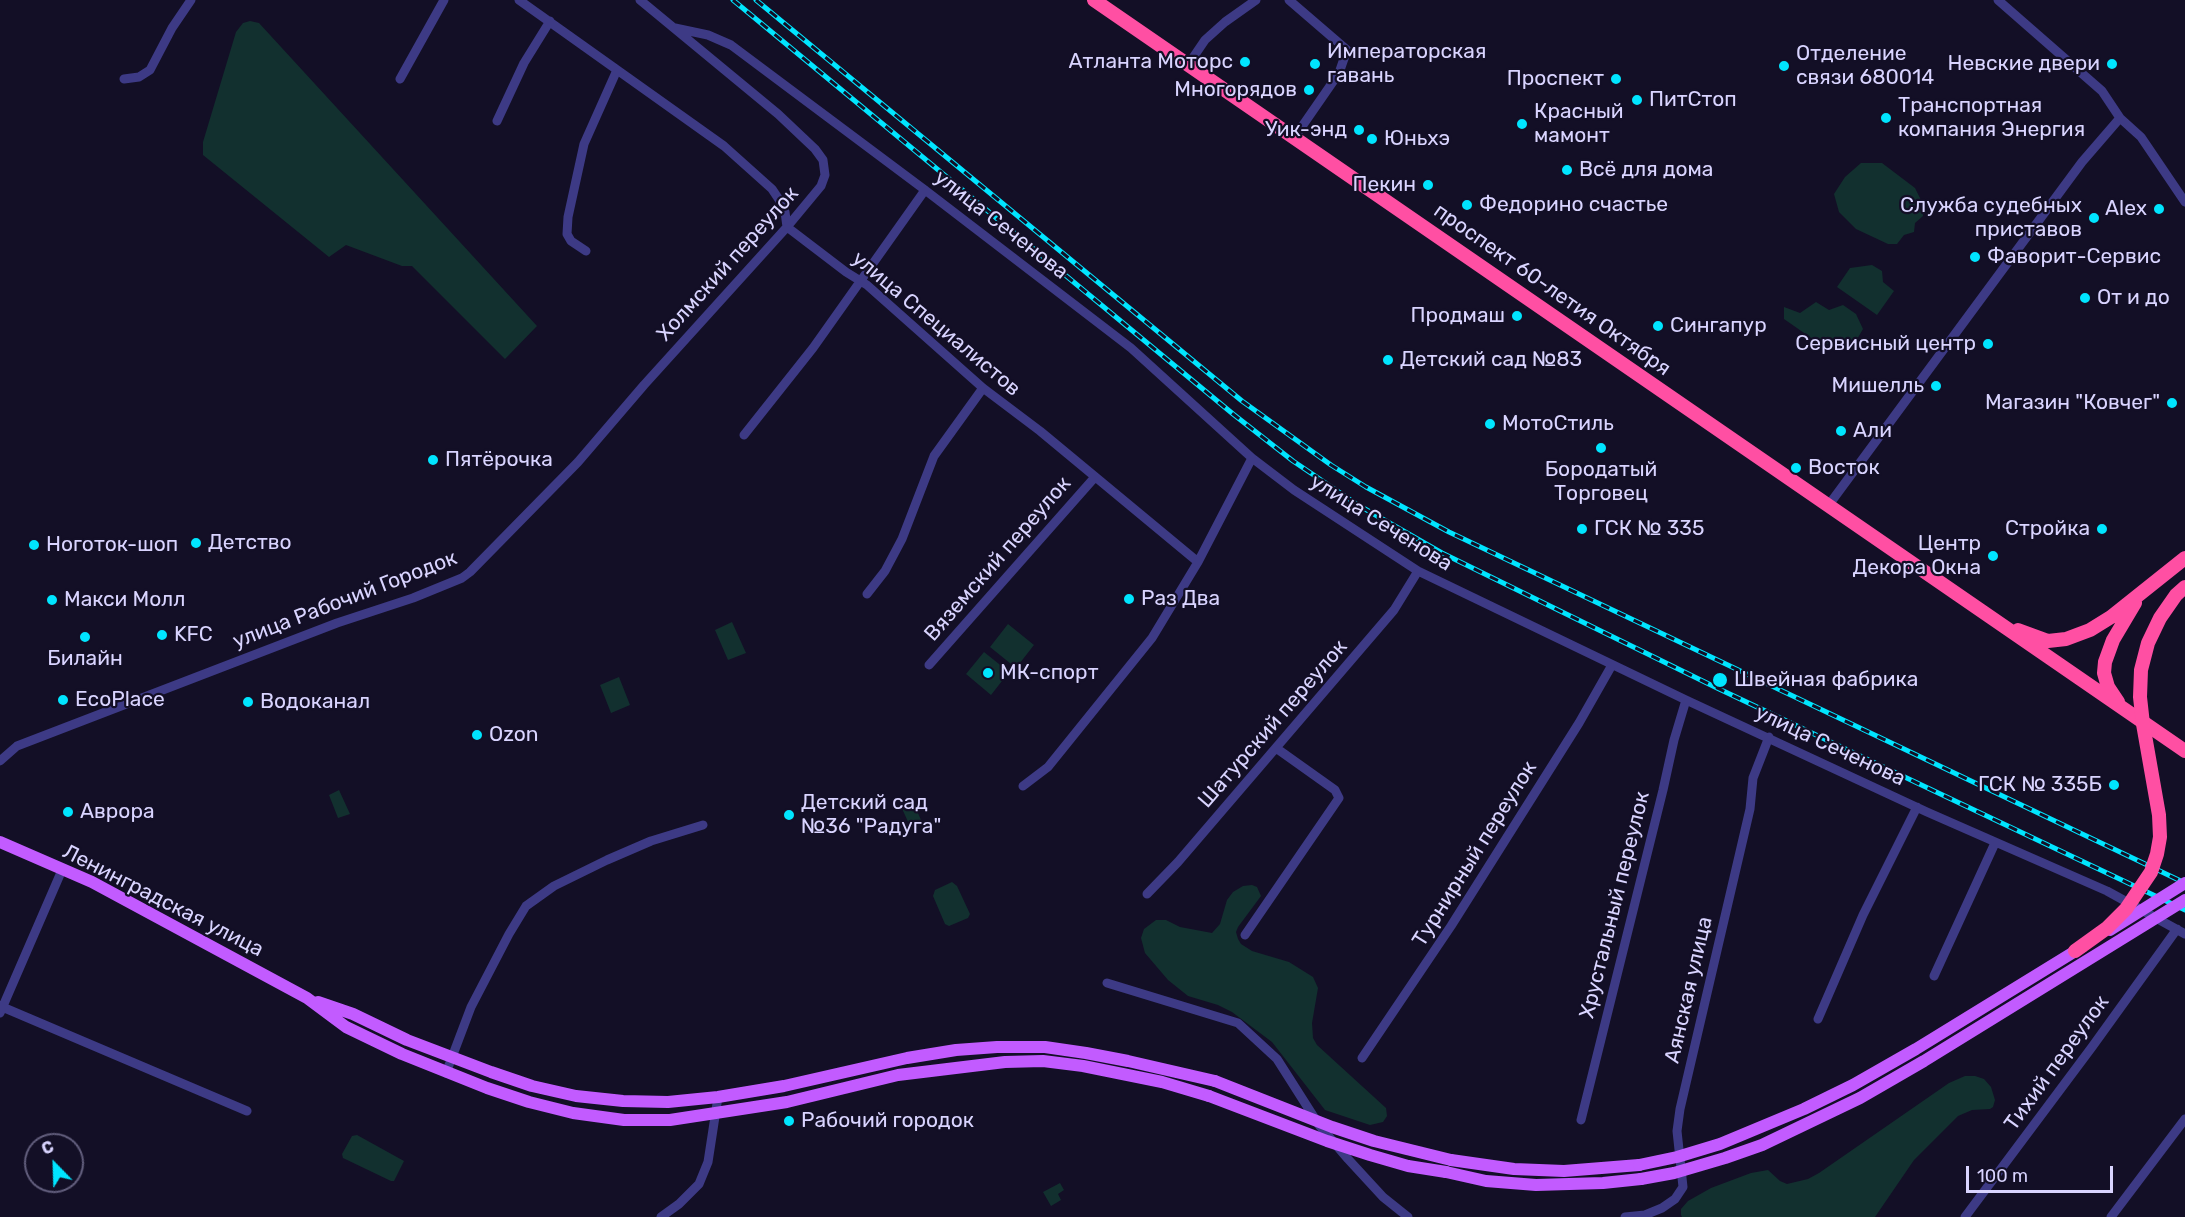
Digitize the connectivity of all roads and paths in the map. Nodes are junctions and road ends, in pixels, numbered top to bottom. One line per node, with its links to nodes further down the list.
1 (191, 0): 14 (street)
2 (444, 0): 13 (street)
3 (519, 0): 9 (street)
4 (640, 0): 10 (street, улица Сеченова)
5 (1094, 0): 11 (highway, проспект 60-летия Октября)
6 (1256, 0): 11 (street)
7 (1289, 0): 17 (street)
8 (1998, 0): 15 (street)
9 (550, 21): 12 (street); 16 (street)
10 (675, 28): 18 (street, улица Сеченова); 19 (street, улица Сеченова)
11 (1188, 64): 17 (highway, проспект 60-летия Октября)
12 (617, 70): 21 (street); 22 (street)
13 (400, 79)
14 (124, 80)
15 (2120, 118): 20 (street); 29 (street)
16 (497, 121)
17 (1294, 138): 29 (highway, проспект 60-летия Октября)
18 (823, 160): 21 (street, Холмский переулок)
19 (925, 190): 23 (street); 27 (street, улица Сеченова)
20 (2185, 202)
21 (788, 227): 23 (street, улица Специалистов); 24 (street, Холмский переулок)
22 (586, 251)
23 (860, 279): 25 (street, улица Специалистов); 26 (street)
24 (644, 385): 44 (street, улица Рабочий Городок)
25 (983, 388): 28 (street, улица Специалистов); 34 (street)
26 (744, 435)
27 (1252, 458): 31 (street); 32 (street, улица Сеченова)
28 (1095, 477): 31 (street, улица Специалистов); 37 (street, Вяземский переулок)
29 (1828, 506): 36 (highway, проспект 60-летия Октября)
30 (2185, 558): 35 (highway, проспект 60-летия Октября)
31 (1198, 562): 45 (street)
32 (1418, 571): 38 (street, улица Сеченова); 42 (street, Шатурский переулок)
33 (2185, 587): 56 (highway, bridge)
34 (867, 594)
35 (2141, 594): 36 (highway, проспект 60-летия Октября); 40 (highway)
36 (1986, 615): 40 (highway, проспект 60-летия Октября)
37 (928, 665)
38 (1612, 665): 39 (street, улица Сеченова); 63 (street, Турнирный переулок)
39 (1686, 700): 41 (street, улица Сеченова); 69 (street, Хрустальный переулок)
40 (2129, 712): 43 (highway, проспект 60-летия Октября)
41 (1769, 737): 46 (street, улица Сеченова); 72 (street, Аянская улица)
42 (1276, 748): 52 (street, Шатурский переулок); 55 (street)
43 (2185, 751)
44 (0, 761)
45 (1023, 786)
46 (1917, 807): 49 (street, улица Сеченова); 61 (street)
47 (703, 825): 62 (street)
48 (0, 842): 50 (main road, Ленинградская улица)
49 (1995, 843): 54 (street, улица Сеченова); 57 (street)
50 (62, 870): 59 (main road, Ленинградская улица); 60 (street)
51 (2185, 883): 56 (main road, bridge)
52 (1147, 894)
53 (2185, 900): 67 (main road, bridge)
54 (2181, 931): 73 (street, Тихий переулок)
55 (1245, 935)
56 (2075, 951): 65 (main road, bridge)
57 (1934, 976)
58 (1107, 983): 71 (street)
59 (307, 998): 62 (main road); 64 (main road)
60 (1, 1008): 66 (street)
61 (1818, 1019)
62 (452, 1058): 64 (street); 65 (main road)
63 (1362, 1058)
64 (446, 1073): 67 (main road)
65 (718, 1097): 67 (street)
66 (247, 1111)
67 (716, 1114): 70 (street)
68 (2185, 1119): 74 (street)
69 (1581, 1120)
70 (661, 1217)
71 (1408, 1217)
72 (1625, 1217)
73 (1965, 1217)
74 (2111, 1217)

